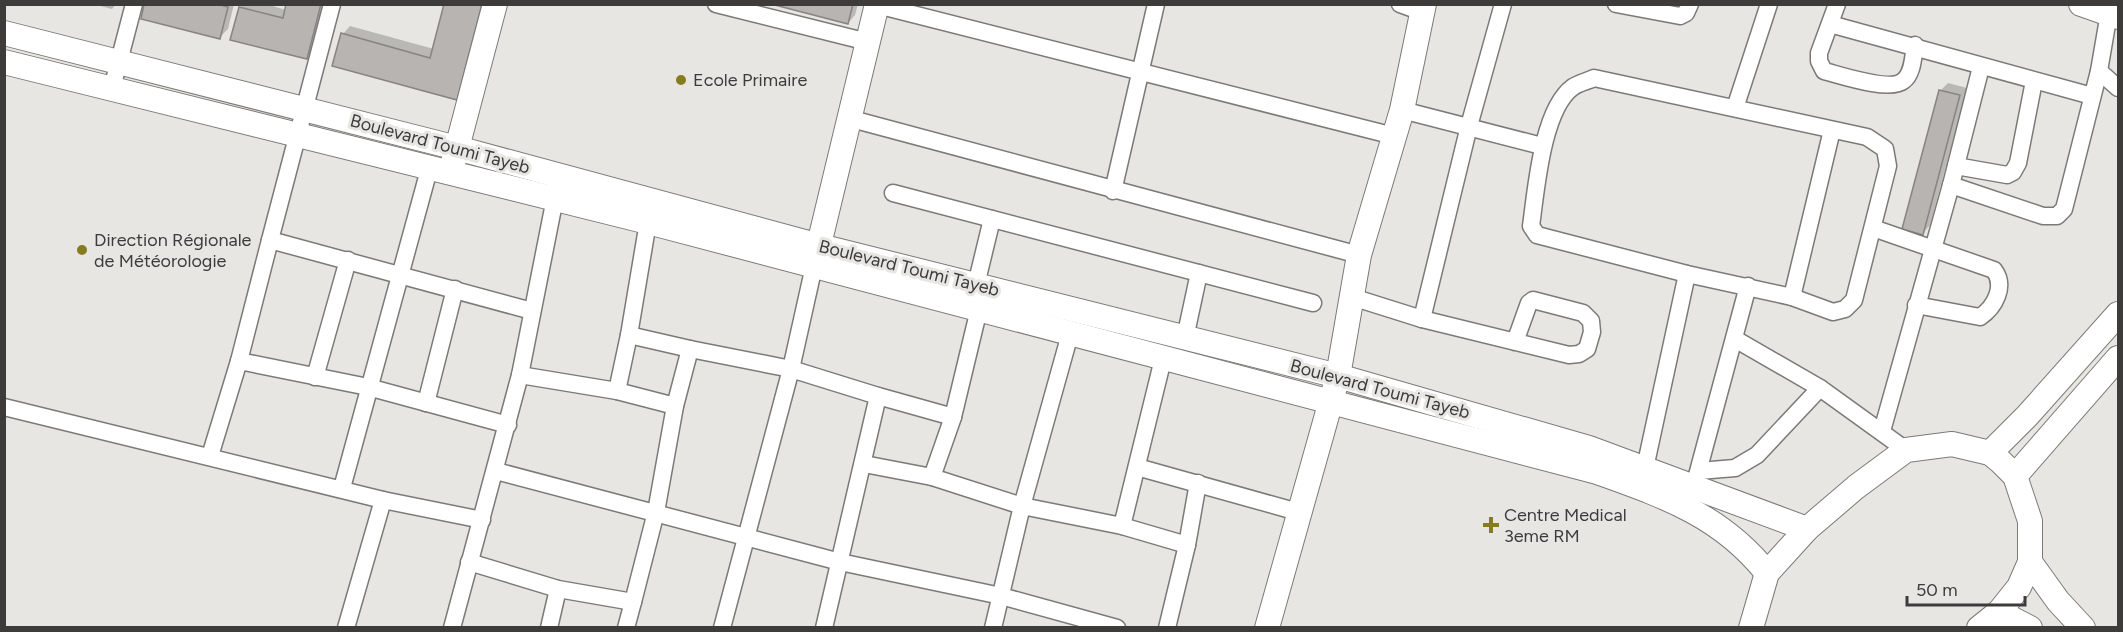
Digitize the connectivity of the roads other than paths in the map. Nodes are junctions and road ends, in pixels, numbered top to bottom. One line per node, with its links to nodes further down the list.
1 (134, 4): 20 (street)
2 (332, 4): 29 (street)
3 (495, 4): 37 (main road)
4 (716, 4): 12 (street)
5 (1156, 4): 23 (street)
6 (1503, 4): 32 (street)
7 (1616, 4): 8 (street)
8 (1690, 4)
9 (1769, 4): 28 (street)
10 (1837, 4): 15 (street)
11 (877, 5): 17 (main road); 23 (street)
12 (740, 7): 17 (street)
13 (1416, 7): 30 (main road)
14 (2103, 9): 22 (street)
15 (1830, 24): 18 (street); 18 (street)
16 (4, 33): 20 (main road, Boulevard Toumi Tayeb)
17 (868, 42): 31 (main road)
18 (1915, 45): 21 (street)
19 (4, 62): 25 (main road, Boulevard Toumi Tayeb)
20 (119, 62): 25 (street); 29 (main road, Boulevard Toumi Tayeb)
21 (1980, 67): 24 (street); 38 (street)
22 (2099, 71): 26 (street); 27 (street)
23 (1141, 72): 35 (street); 42 (street)
24 (2034, 81): 27 (street); 38 (street)
25 (112, 88): 34 (main road, Boulevard Toumi Tayeb)
26 (2118, 88)
27 (2092, 96): 41 (street)
28 (1735, 108): 33 (street); 36 (street)
29 (305, 109): 34 (street); 37 (main road, Boulevard Toumi Tayeb)
30 (1402, 110): 32 (street); 35 (main road)
31 (848, 118): 42 (street); 51 (main road)
32 (1469, 126): 36 (street); 66 (street)
33 (1832, 130): 47 (street); 60 (street)
34 (298, 134): 39 (main road, Boulevard Toumi Tayeb); 48 (street)
35 (1394, 136): 50 (main road)
36 (1542, 146): 55 (street)
37 (457, 148): 39 (main road); 40 (main road, Boulevard Toumi Tayeb)
38 (1956, 166): 41 (street)
39 (440, 169): 44 (main road, Boulevard Toumi Tayeb); 53 (street)
40 (560, 176): 44 (street); 51 (main road, Boulevard Toumi Tayeb)
41 (1951, 186): 49 (street)
42 (1113, 191): 50 (street)
43 (893, 193): 45 (street)
44 (553, 201): 46 (main road, Boulevard Toumi Tayeb); 64 (street)
45 (992, 219): 54 (street); 56 (street)
46 (648, 222): 51 (main road, Boulevard Toumi Tayeb); 68 (street)
47 (1872, 228): 49 (street); 60 (street)
48 (270, 240): 52 (street); 75 (street)
49 (1932, 249): 62 (street); 62 (street)
50 (1359, 255): 59 (main road)
51 (815, 256): 56 (main road, Boulevard Toumi Tayeb); 63 (main road, Boulevard Toumi Tayeb); 76 (street)
52 (348, 260): 53 (street); 78 (street)
53 (399, 273): 58 (street); 80 (street)
54 (1199, 273): 61 (street); 69 (street)
55 (1687, 274): 57 (street); 96 (street)
56 (976, 285): 69 (main road, Boulevard Toumi Tayeb)
57 (1748, 286): 60 (street); 70 (street)
58 (455, 289): 64 (street); 85 (street)
59 (1352, 297): 66 (street); 79 (main road)
60 (1792, 297)
61 (1313, 303)
62 (1916, 305): 90 (street)
63 (979, 309): 67 (main road, Boulevard Toumi Tayeb); 88 (street)
64 (531, 311): 77 (street)
65 (2118, 315): 92 (main road)
66 (1422, 319): 71 (street)
67 (1071, 334): 74 (main road, Boulevard Toumi Tayeb); 104 (street)
68 (629, 336): 72 (street); 82 (street)
69 (1185, 338): 79 (main road, Boulevard Toumi Tayeb)
70 (1735, 339): 81 (street); 100 (street)
71 (1515, 342): 71 (street)
72 (690, 349): 76 (street); 86 (street)
73 (2118, 358): 98 (main road)
74 (1162, 359): 84 (main road, Boulevard Toumi Tayeb); 95 (street)
75 (239, 362): 78 (street); 93 (street)
76 (791, 369): 83 (street); 110 (street)
77 (520, 375): 82 (street); 89 (street)
78 (315, 376): 80 (street)
79 (1338, 376): 84 (main road); 96 (main road, Boulevard Toumi Tayeb)
80 (368, 387): 85 (street); 102 (street)
81 (1820, 388): 90 (street); 100 (street)
82 (617, 391): 86 (street)
83 (878, 396): 88 (street); 94 (street)
84 (1331, 401): 106 (main road); 115 (main road, Boulevard Toumi Tayeb)
85 (426, 403): 89 (street)
86 (675, 406): 105 (street)
87 (4, 407): 93 (street)
88 (953, 417): 99 (street)
89 (508, 425): 97 (street)
90 (1881, 432): 91 (street)
91 (1906, 450): 92 (main road); 109 (main road)
92 (1990, 453): 98 (main road)
93 (210, 456): 102 (street)
94 (864, 464): 99 (street); 113 (street)
95 (1137, 467): 101 (street); 108 (street)
96 (1645, 468): 100 (main road, Boulevard Toumi Tayeb)
97 (496, 471): 105 (street); 107 (street)
98 (2015, 476): 114 (main road)
99 (932, 477): 104 (street)
100 (1696, 478): 109 (main road, Boulevard Toumi Tayeb)
101 (1198, 483): 106 (street); 111 (street)
102 (342, 488): 103 (street)
103 (383, 500): 107 (street); 120 (street)
104 (1022, 506): 108 (street); 117 (street)
105 (656, 512): 110 (street); 118 (street)
106 (1298, 512): 129 (main road)
107 (482, 520): 112 (street)
108 (1122, 526): 111 (street)
109 (1807, 528): 115 (main road)
110 (745, 538): 113 (street); 124 (street)
111 (1187, 545): 128 (street)
112 (469, 562): 116 (street); 121 (street)
113 (840, 562): 117 (street); 125 (street)
114 (2030, 562): 119 (main road); 133 (main road)
115 (1767, 573): 130 (main road)
116 (558, 589): 118 (street); 122 (street)
117 (1000, 596): 126 (street); 127 (street)
118 (633, 602): 123 (street)
119 (1999, 612): 131 (main road); 132 (main road)
120 (346, 627)
121 (452, 627)
122 (549, 627)
123 (626, 627)
124 (722, 627)
125 (824, 627)
126 (993, 627)
127 (1117, 627)
128 (1167, 627)
129 (1268, 627)
130 (1751, 627)
131 (1978, 627)
132 (2030, 627)
133 (2083, 627)

